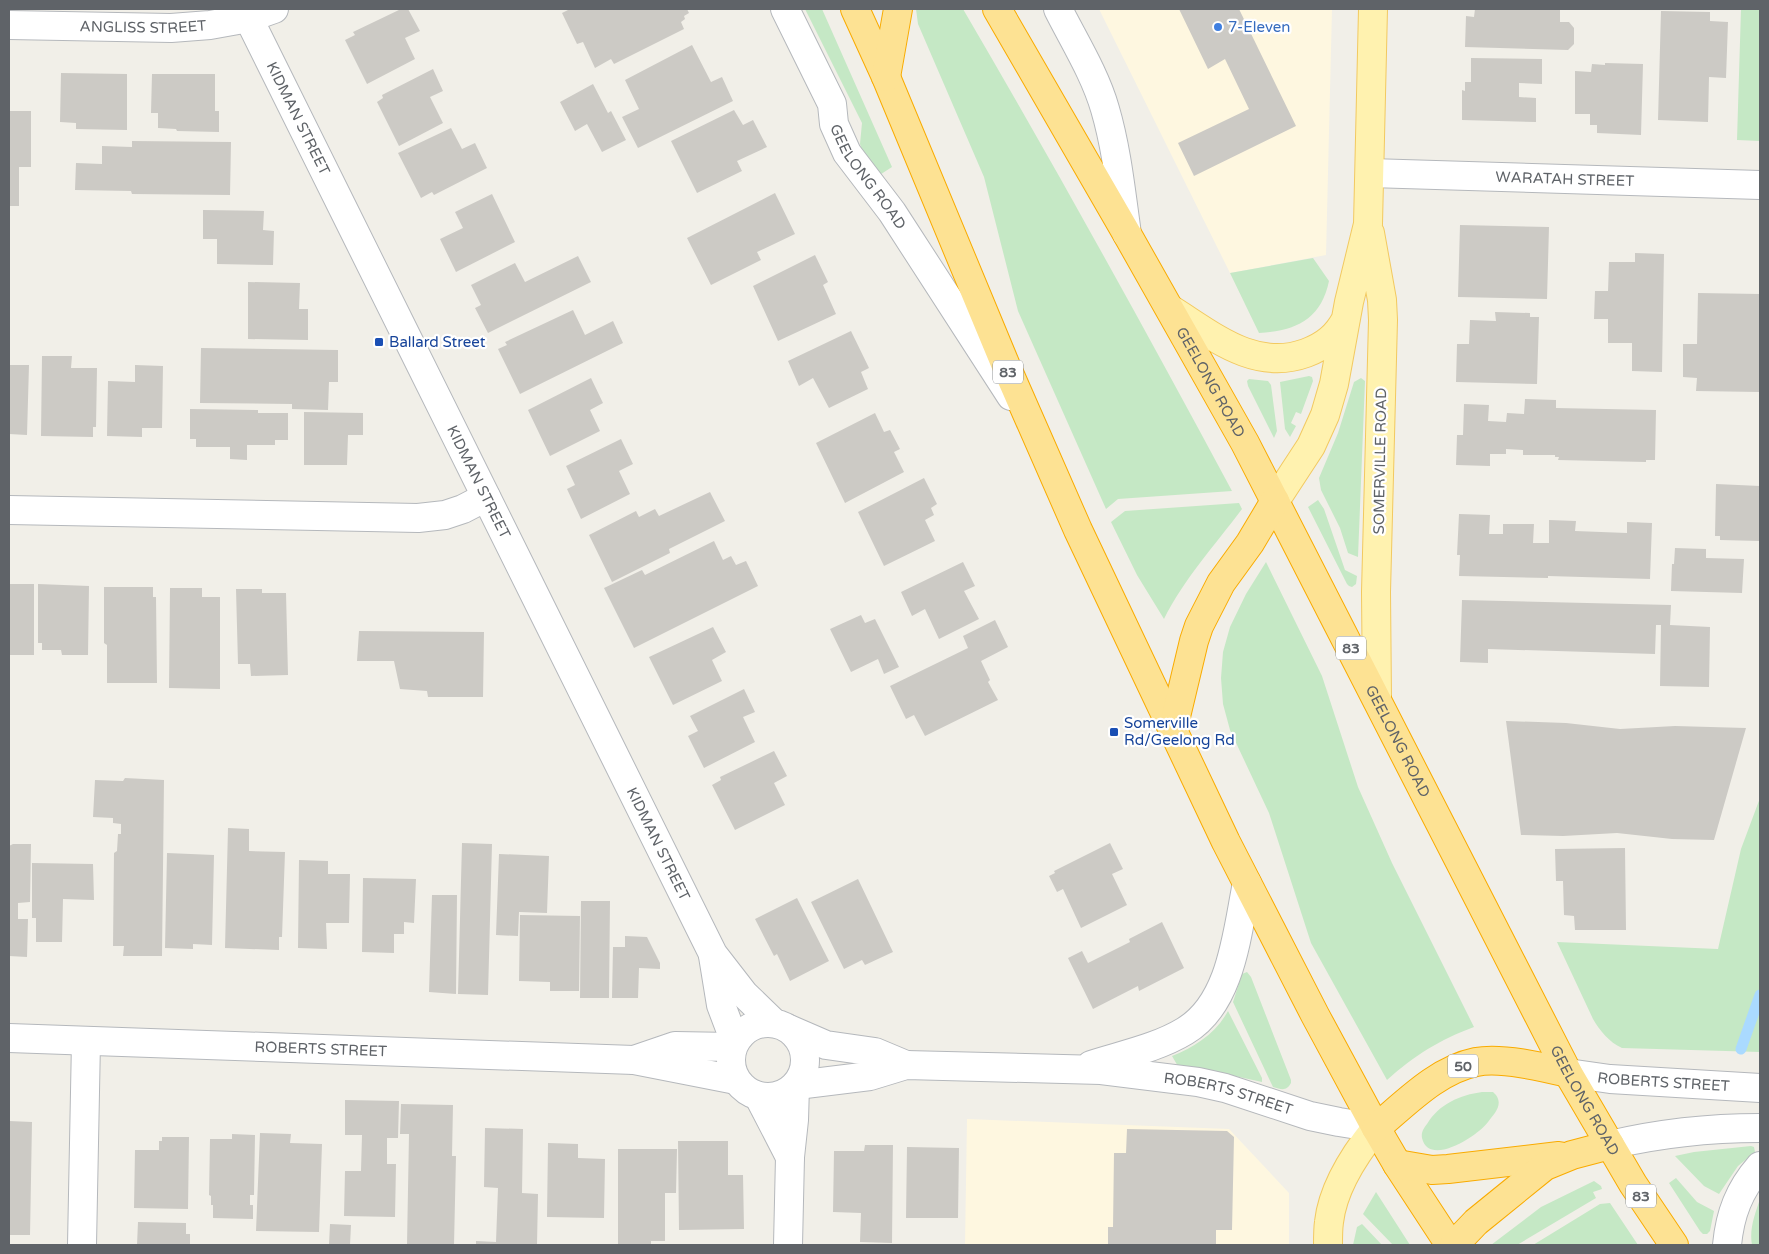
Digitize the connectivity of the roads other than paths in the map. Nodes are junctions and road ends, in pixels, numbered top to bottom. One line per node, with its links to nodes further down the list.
1 (274, 9): 8 (street, ANGLISS STREET)
2 (785, 9): 17 (street, GEELONG ROAD)
3 (855, 9): 10 (highway, GEELONG ROAD / 83)
4 (898, 9): 10 (highway)
5 (997, 9): 14 (highway, GEELONG ROAD / 83)
6 (1058, 9): 14 (street, GEELONG ROAD)
7 (1373, 9): 11 (main road, SOMERVILLE ROAD)
8 (247, 14): 9 (street, ANGLISS STREET); 18 (street, KIDMAN STREET)
9 (9, 25)
10 (886, 77): 17 (highway, GEELONG ROAD / 83)
11 (1370, 173): 12 (street, WARATAH STREET); 13 (main road, SOMERVILLE ROAD)
12 (1760, 185)
13 (1368, 224): 16 (main road, SOMERVILLE ROAD); 21 (main road, SOMERVILLE ROAD)
14 (1128, 234): 15 (highway, GEELONG ROAD / 83)
15 (1170, 309): 16 (main road); 19 (highway, GEELONG ROAD / 83)
16 (1346, 319): 19 (main road, SOMERVILLE ROAD)
17 (1036, 435): 22 (highway, GEELONG ROAD / 83)
18 (486, 497): 20 (street); 24 (street, KIDMAN STREET)
19 (1275, 501): 21 (highway, GEELONG ROAD / 83); 22 (highway)
20 (9, 510)
21 (1377, 699): 32 (highway, GEELONG ROAD / 83)
22 (1173, 730): 23 (highway, GEELONG ROAD / 83)
23 (1246, 883): 31 (street, ROBERTS STREET); 37 (highway, GEELONG ROAD / 83)
24 (713, 954): 25 (street, KIDMAN STREET); 28 (street, KIDMAN STREET)
25 (782, 1026): 28 (street); 30 (street, ROBERTS STREET); 34 (street)
26 (9, 1038): 27 (street, ROBERTS STREET)
27 (86, 1041): 29 (street, ROBERTS STREET); 44 (street)
28 (734, 1044): 29 (street, ROBERTS STREET); 33 (street)
29 (634, 1060): 33 (street, ROBERTS STREET)
30 (906, 1065): 31 (street, ROBERTS STREET); 34 (street, ROBERTS STREET)
31 (1078, 1069): 37 (street, ROBERTS STREET)
32 (1568, 1073): 35 (street, ROBERTS STREET); 37 (highway, 50); 39 (highway, GEELONG ROAD / 83)
33 (736, 1080): 36 (street)
34 (796, 1085): 36 (street); 41 (street)
35 (1760, 1088)
36 (759, 1097): 41 (street)
37 (1376, 1128): 42 (highway, GEELONG ROAD / 83); 46 (main road, 50)
38 (1760, 1128): 39 (street)
39 (1610, 1144): 40 (highway); 48 (highway, GEELONG ROAD / 83)
40 (1572, 1155): 42 (highway); 47 (highway)
41 (790, 1157): 45 (street)
42 (1397, 1164): 47 (highway, GEELONG ROAD / 83)
43 (1760, 1166): 49 (street)
44 (82, 1245)
45 (788, 1245)
46 (1328, 1245)
47 (1452, 1245)
48 (1674, 1245)
49 (1727, 1245)

